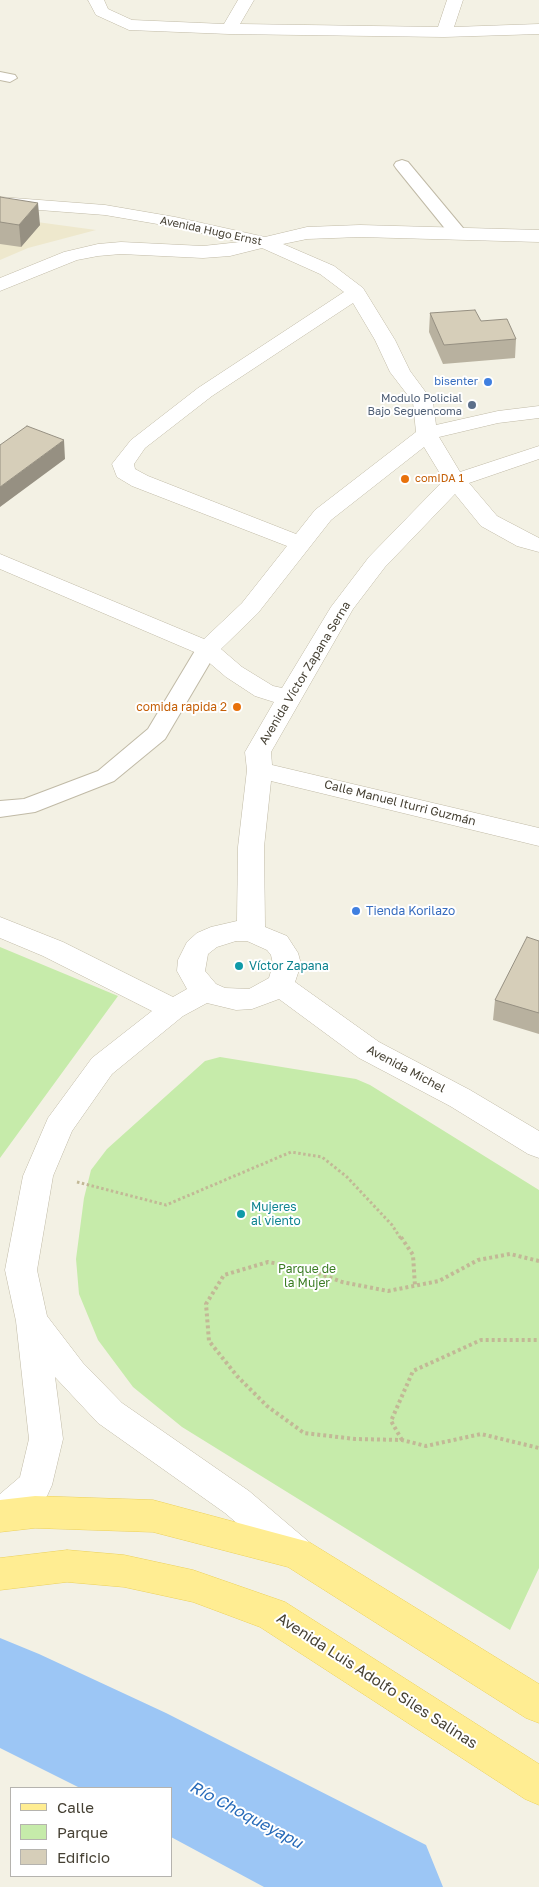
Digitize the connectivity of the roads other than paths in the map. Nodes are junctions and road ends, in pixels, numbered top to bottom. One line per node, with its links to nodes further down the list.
1 (96, 0): 4 (street)
2 (246, 0): 4 (street)
3 (454, 0): 6 (street)
4 (229, 29): 6 (street)
5 (539, 29): 6 (street)
6 (444, 32)
7 (402, 165): 9 (lane)
8 (0, 202): 11 (street, Avenida Hugo Ernst)
9 (457, 232): 10 (street); 11 (street)
10 (539, 236)
11 (263, 242): 12 (street); 13 (street, Avenida Hugo Ernst)
12 (0, 285)
13 (356, 292): 15 (street, Avenida Hugo Ernst); 18 (street)
14 (539, 412): 15 (street)
15 (427, 434): 17 (street, Avenida Hugo Ernst); 18 (street)
16 (539, 452): 17 (street, Avenida Víctor Zapana Serna)
17 (455, 481): 19 (street, Avenida Hugo Ernst); 22 (street, Avenida Víctor Zapana Serna)
18 (301, 544): 21 (street)
19 (539, 545)
20 (0, 561): 21 (street)
21 (207, 649): 22 (street); 24 (lane)
22 (288, 698): 23 (street, Avenida Víctor Zapana Serna)
23 (260, 770): 25 (street, Calle Manuel Iturri Guzmán); 27 (street, Avenida Víctor Zapana Serna)
24 (0, 809)
25 (539, 837)
26 (0, 927): 30 (street)
27 (251, 932): 28 (street); 29 (street)
28 (279, 985): 29 (street); 31 (street, Avenida Michel)
29 (206, 991): 30 (street)
30 (172, 1009): 32 (street)
31 (539, 1146)
32 (11, 1267): 33 (street)
33 (32, 1321): 34 (street); 35 (street)
34 (0, 1516): 35 (main road)
35 (297, 1553): 37 (main road)
36 (0, 1574): 38 (main road, Avenida Luis Adolfo Siles Salinas)
37 (539, 1705)
38 (539, 1786)

